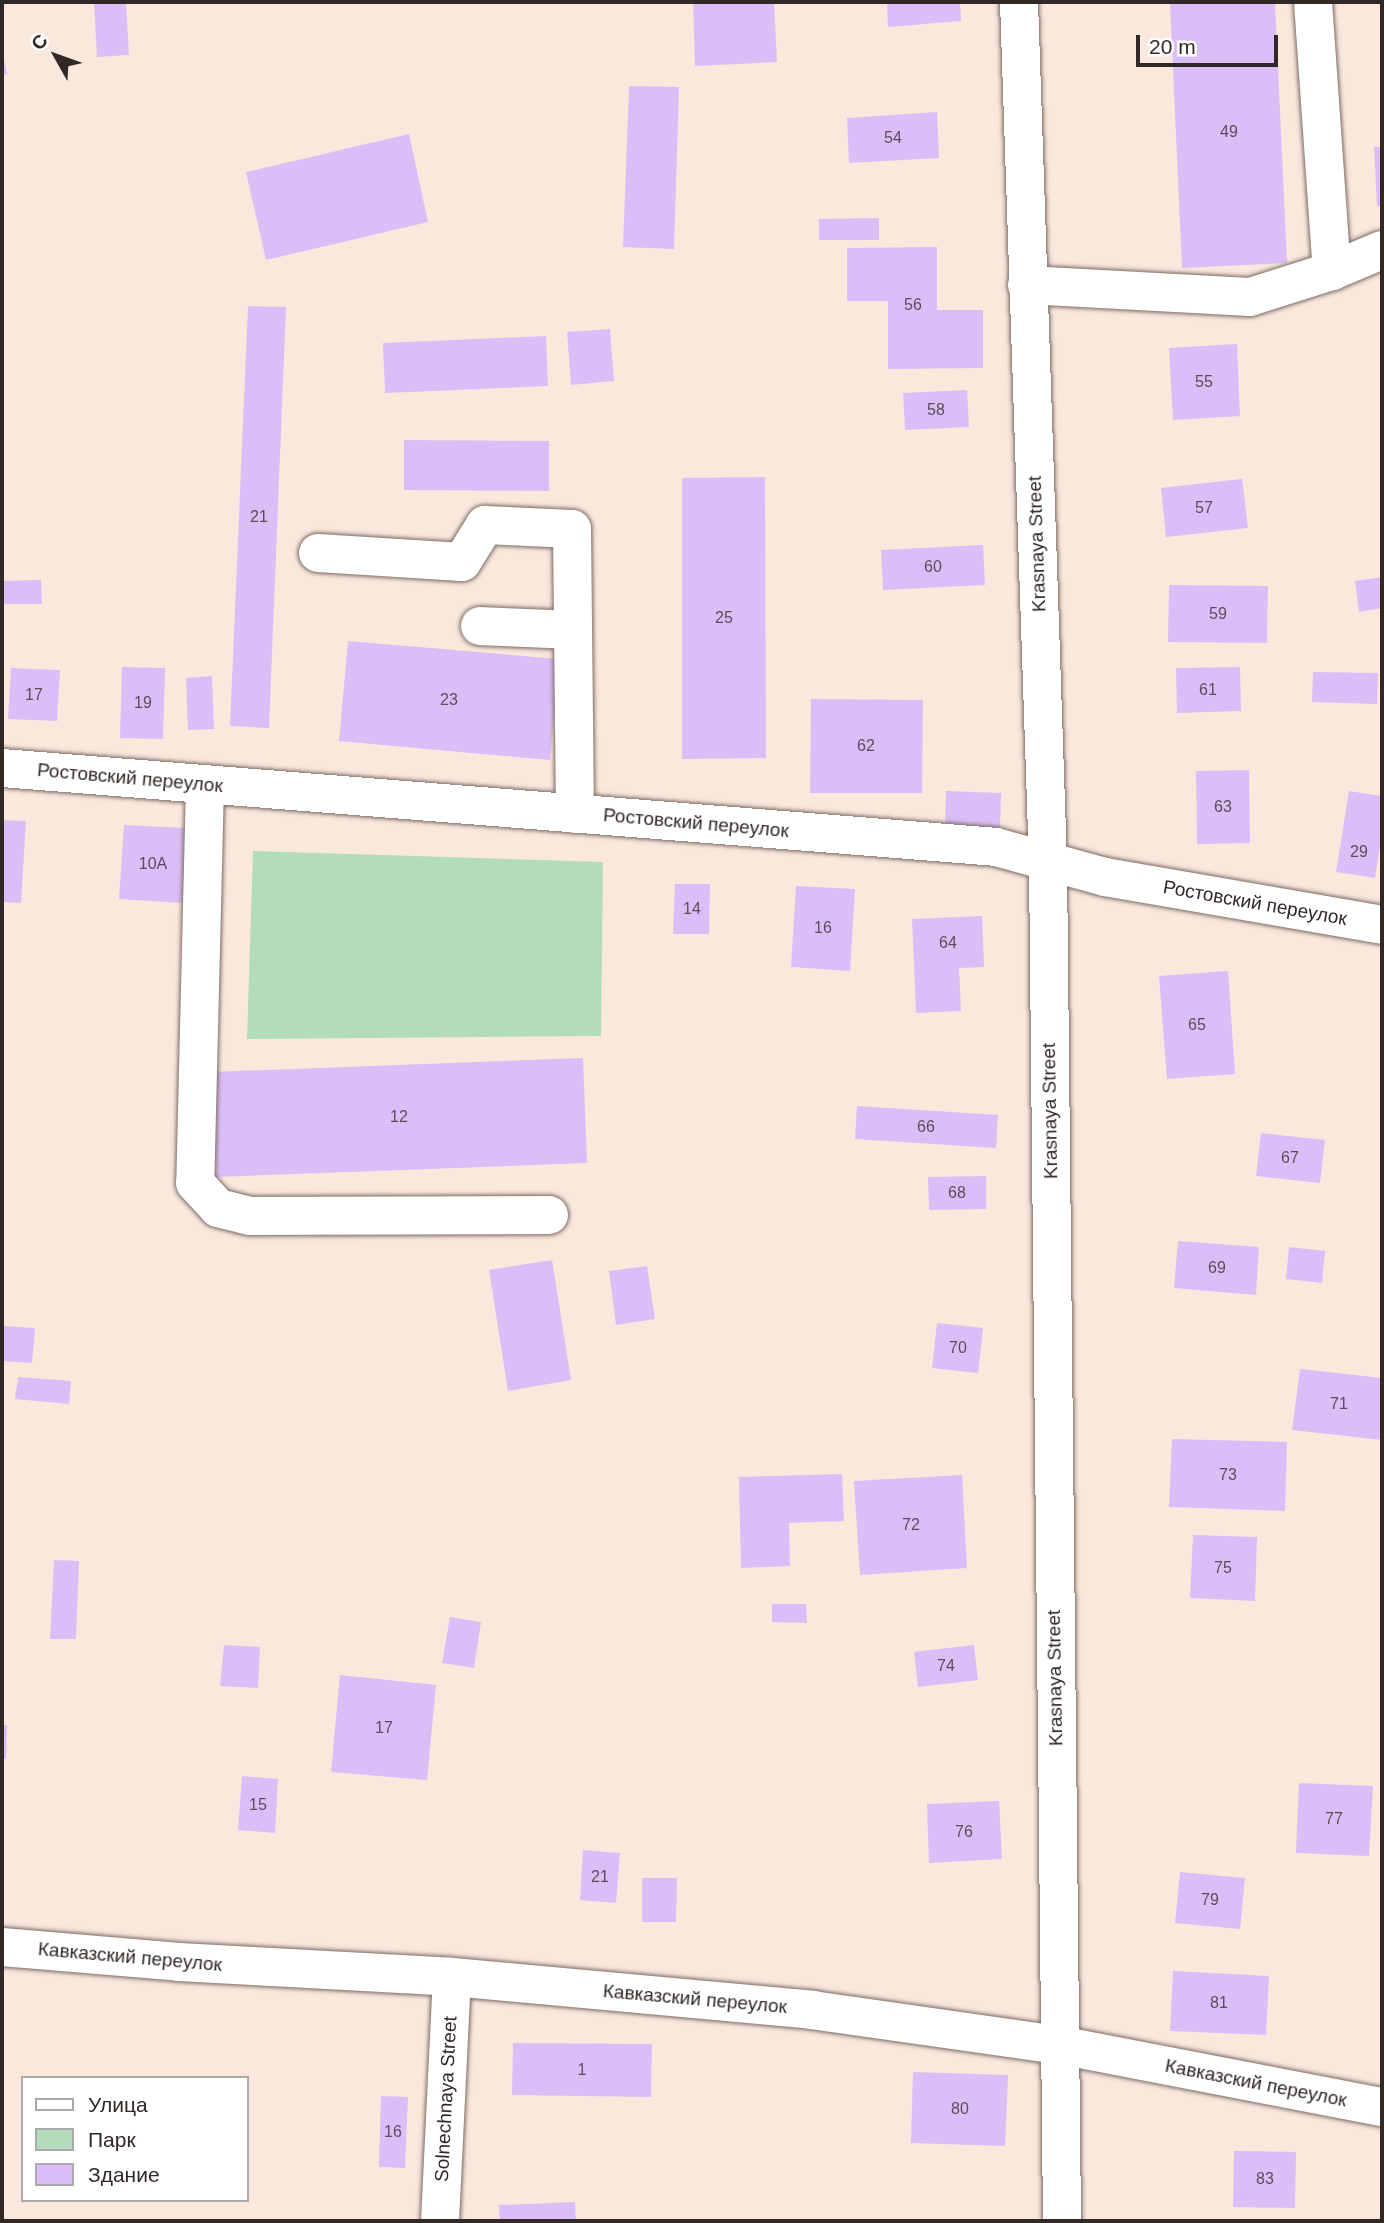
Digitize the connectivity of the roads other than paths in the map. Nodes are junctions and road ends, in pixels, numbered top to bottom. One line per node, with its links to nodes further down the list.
1 (1019, 2): 5 (street, Krasnaya Street)
2 (1313, 2): 4 (street)
3 (1382, 250): 4 (street)
4 (1332, 271): 5 (street)
5 (1027, 285): 12 (street, Krasnaya Street)
6 (318, 553): 8 (street)
7 (480, 626): 8 (street)
8 (572, 630): 11 (street)
9 (2, 768): 10 (street, Ростовский переулок)
10 (205, 784): 11 (street, Ростовский переулок); 14 (street)
11 (575, 814): 12 (street, Ростовский переулок)
12 (1048, 863): 13 (street, Ростовский переулок); 17 (street, Krasnaya Street)
13 (1382, 925)
14 (549, 1215)
15 (2, 1947): 16 (street, Кавказский переулок)
16 (452, 1977): 17 (street, Кавказский переулок); 19 (street, Solnechnaya Street)
17 (1059, 2045): 18 (street, Кавказский переулок); 20 (street, Krasnaya Street)
18 (1382, 2107)
19 (440, 2221)
20 (1062, 2221)

